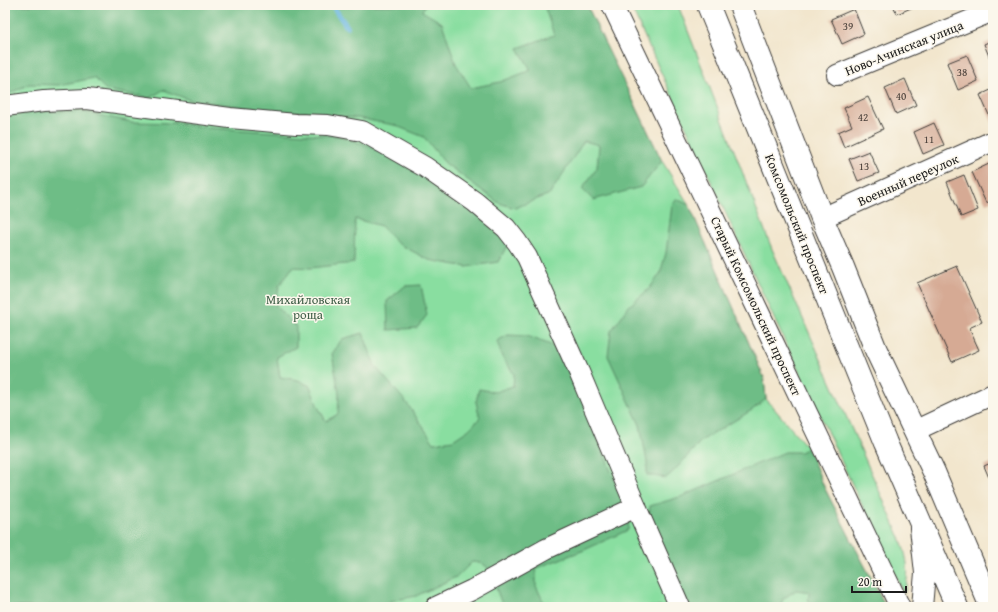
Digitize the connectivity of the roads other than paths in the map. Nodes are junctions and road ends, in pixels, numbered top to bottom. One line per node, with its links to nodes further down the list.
1 (612, 5): 16 (street, Старый Комсомольский проспект)
2 (708, 5): 11 (main road, Комсомольский проспект)
3 (740, 5): 8 (main road, Комсомольский проспект)
4 (993, 11): 5 (street, Ново-Ачинская улица)
5 (837, 75)
6 (5, 106): 12 (street)
7 (993, 141): 8 (street, Военный переулок)
8 (822, 218): 10 (main road, Комсомольский проспект)
9 (993, 394): 10 (street)
10 (914, 431): 11 (main road); 19 (main road, Комсомольский проспект)
11 (886, 443): 13 (main road, Комсомольский проспект)
12 (636, 507): 14 (street); 15 (street)
13 (919, 518): 17 (street, Комсомольский проспект); 18 (main road, Комсомольский проспект)
14 (436, 607)
15 (680, 607)
16 (900, 607)
17 (922, 607)
18 (957, 607)
19 (991, 607)

